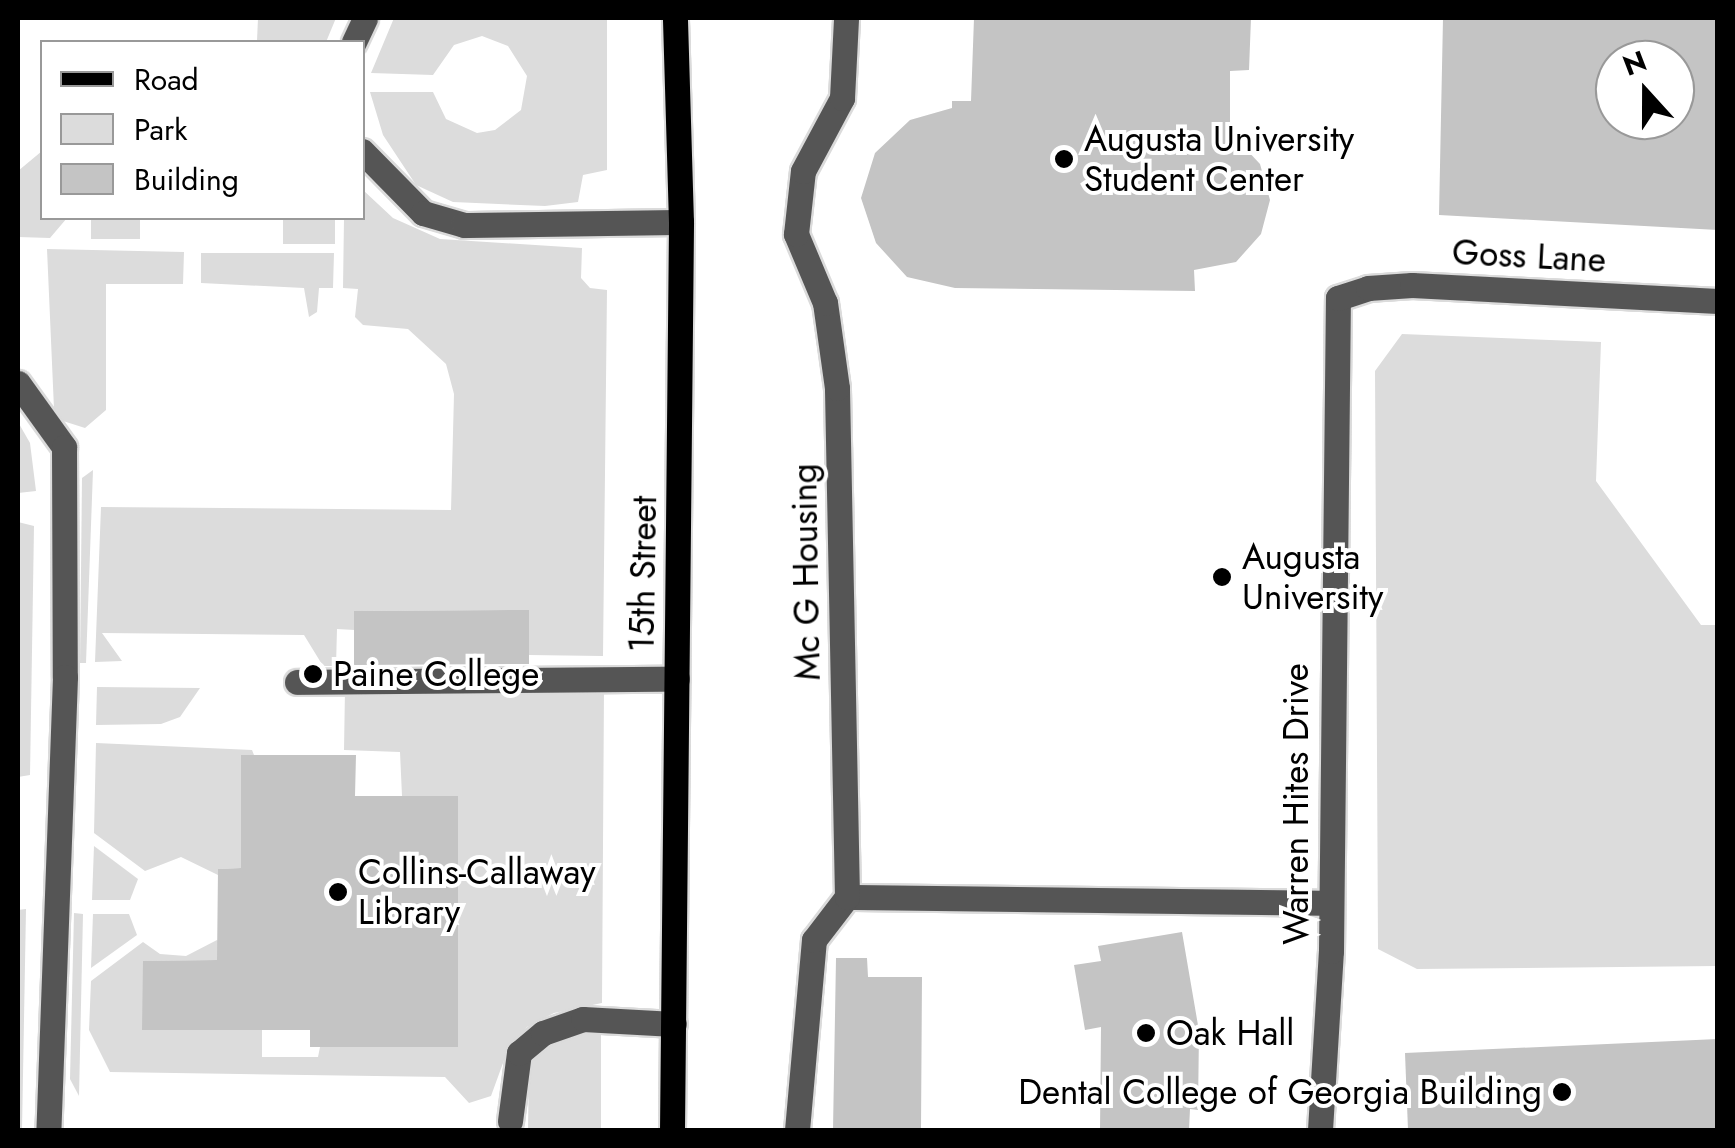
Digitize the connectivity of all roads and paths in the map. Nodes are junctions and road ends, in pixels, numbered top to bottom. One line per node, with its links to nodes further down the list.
1 (675, 18): 4 (main road, 15th Street)
2 (846, 18): 10 (street, Mc G Housing)
3 (365, 153): 4 (street)
4 (681, 222): 8 (main road, 15th Street)
5 (1338, 298): 6 (street, Goss Lane); 11 (street, Warren Hites Drive)
6 (1718, 301)
7 (18, 383): 14 (street)
8 (677, 679): 9 (street); 12 (main road, 15th Street)
9 (296, 682)
10 (848, 897): 11 (street); 16 (street)
11 (1330, 902): 17 (street, Warren Hites Drive)
12 (674, 1024): 13 (street); 15 (main road, 15th Street)
13 (510, 1121)
14 (48, 1130)
15 (672, 1130)
16 (797, 1130)
17 (1320, 1130)

